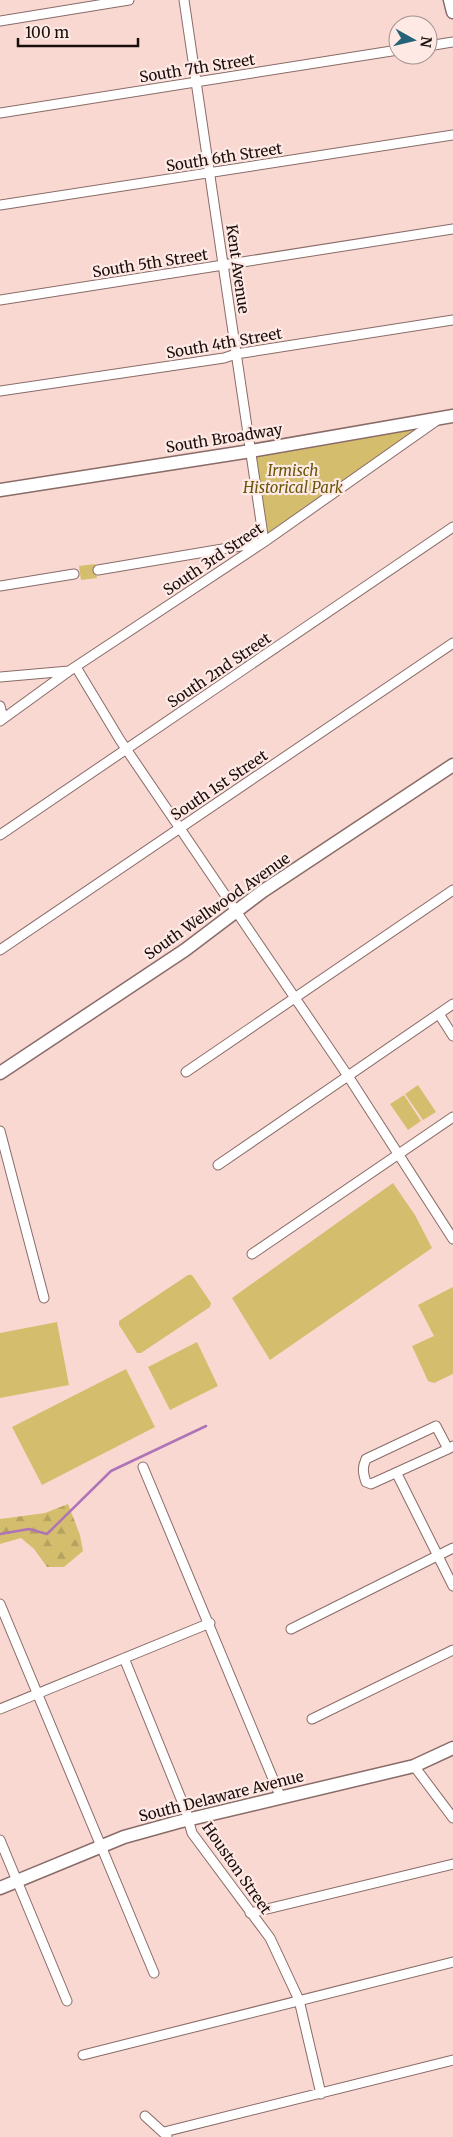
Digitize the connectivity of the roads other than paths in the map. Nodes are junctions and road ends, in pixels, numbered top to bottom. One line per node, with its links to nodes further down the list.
1 (129, 0): 5 (street)
2 (184, 0): 9 (street, Kent Avenue)
3 (450, 0): 4 (street)
4 (453, 12)
5 (0, 21)
6 (453, 42): 7 (street)
7 (438, 44)
8 (388, 52): 9 (street, South 7th Street)
9 (196, 83): 10 (street, South 7th Street); 12 (street, Kent Avenue)
10 (0, 113)
11 (453, 135): 12 (street, South 6th Street)
12 (210, 173): 13 (street, South 6th Street); 15 (street, Kent Avenue)
13 (0, 205)
14 (453, 229): 15 (street, South 5th Street)
15 (223, 264): 16 (street, South 5th Street); 18 (street, Kent Avenue)
16 (0, 300)
17 (453, 320): 18 (street, South 4th Street)
18 (236, 354): 19 (street, South 4th Street); 21 (street, Kent Avenue)
19 (0, 392)
20 (447, 417): 21 (street, South Broadway); 24 (street, South 3rd Street)
21 (251, 451): 22 (street, South Broadway); 24 (street, Kent Avenue)
22 (0, 490)
23 (453, 527): 33 (street, South 2nd Street)
24 (264, 542): 25 (street); 29 (street, South 3rd Street)
25 (98, 570)
26 (74, 574): 27 (street)
27 (0, 586)
28 (453, 643): 35 (street, South 1st Street)
29 (73, 669): 30 (street); 32 (street, South 3rd Street); 33 (street)
30 (0, 677)
31 (0, 706): 32 (street)
32 (2, 719)
33 (127, 750): 35 (street); 36 (street, South 2nd Street)
34 (453, 765): 38 (street, South Wellwood Avenue)
35 (180, 828): 38 (street); 39 (street, South 1st Street)
36 (0, 835)
37 (453, 890): 40 (street)
38 (236, 909): 40 (street); 45 (street, South Wellwood Avenue)
39 (0, 950)
40 (295, 997): 44 (street); 46 (street)
41 (453, 1004): 42 (street)
42 (439, 1014): 43 (street); 46 (street)
43 (453, 1036)
44 (186, 1072)
45 (0, 1073)
46 (348, 1076): 49 (street); 50 (street)
47 (453, 1116): 49 (street)
48 (0, 1131): 53 (street)
49 (399, 1153): 51 (street); 52 (street)
50 (218, 1165)
51 (453, 1239)
52 (252, 1254)
53 (44, 1298)
54 (450, 1448): 56 (street); 56 (street)
55 (143, 1467): 61 (street)
56 (397, 1474): 58 (street)
57 (453, 1548): 58 (street)
58 (438, 1556): 59 (street); 62 (street)
59 (453, 1586)
60 (0, 1604): 65 (street)
61 (210, 1623): 64 (street); 70 (street)
62 (291, 1629)
63 (453, 1650): 67 (street)
64 (124, 1658): 65 (street); 72 (street, Houston Street)
65 (39, 1694): 66 (street); 74 (street)
66 (0, 1709)
67 (312, 1719)
68 (453, 1748): 69 (street, South Delaware Avenue)
69 (414, 1766): 70 (street, South Delaware Avenue); 71 (street)
70 (281, 1798): 72 (street, South Delaware Avenue)
71 (453, 1818)
72 (189, 1820): 74 (street, South Delaware Avenue); 78 (street, Houston Street)
73 (0, 1840): 76 (street)
74 (101, 1847): 76 (street, South Delaware Avenue); 80 (street)
75 (453, 1864): 78 (street)
76 (17, 1881): 77 (street, South Delaware Avenue); 81 (street)
77 (0, 1888)
78 (250, 1913): 82 (street, Houston Street)
79 (453, 1962): 82 (street)
80 (154, 1973)
81 (67, 2000)
82 (299, 2000): 83 (street); 85 (street, Houston Street)
83 (83, 2055)
84 (453, 2060): 85 (street)
85 (321, 2094): 87 (street)
86 (145, 2116): 87 (street)
87 (166, 2135)

